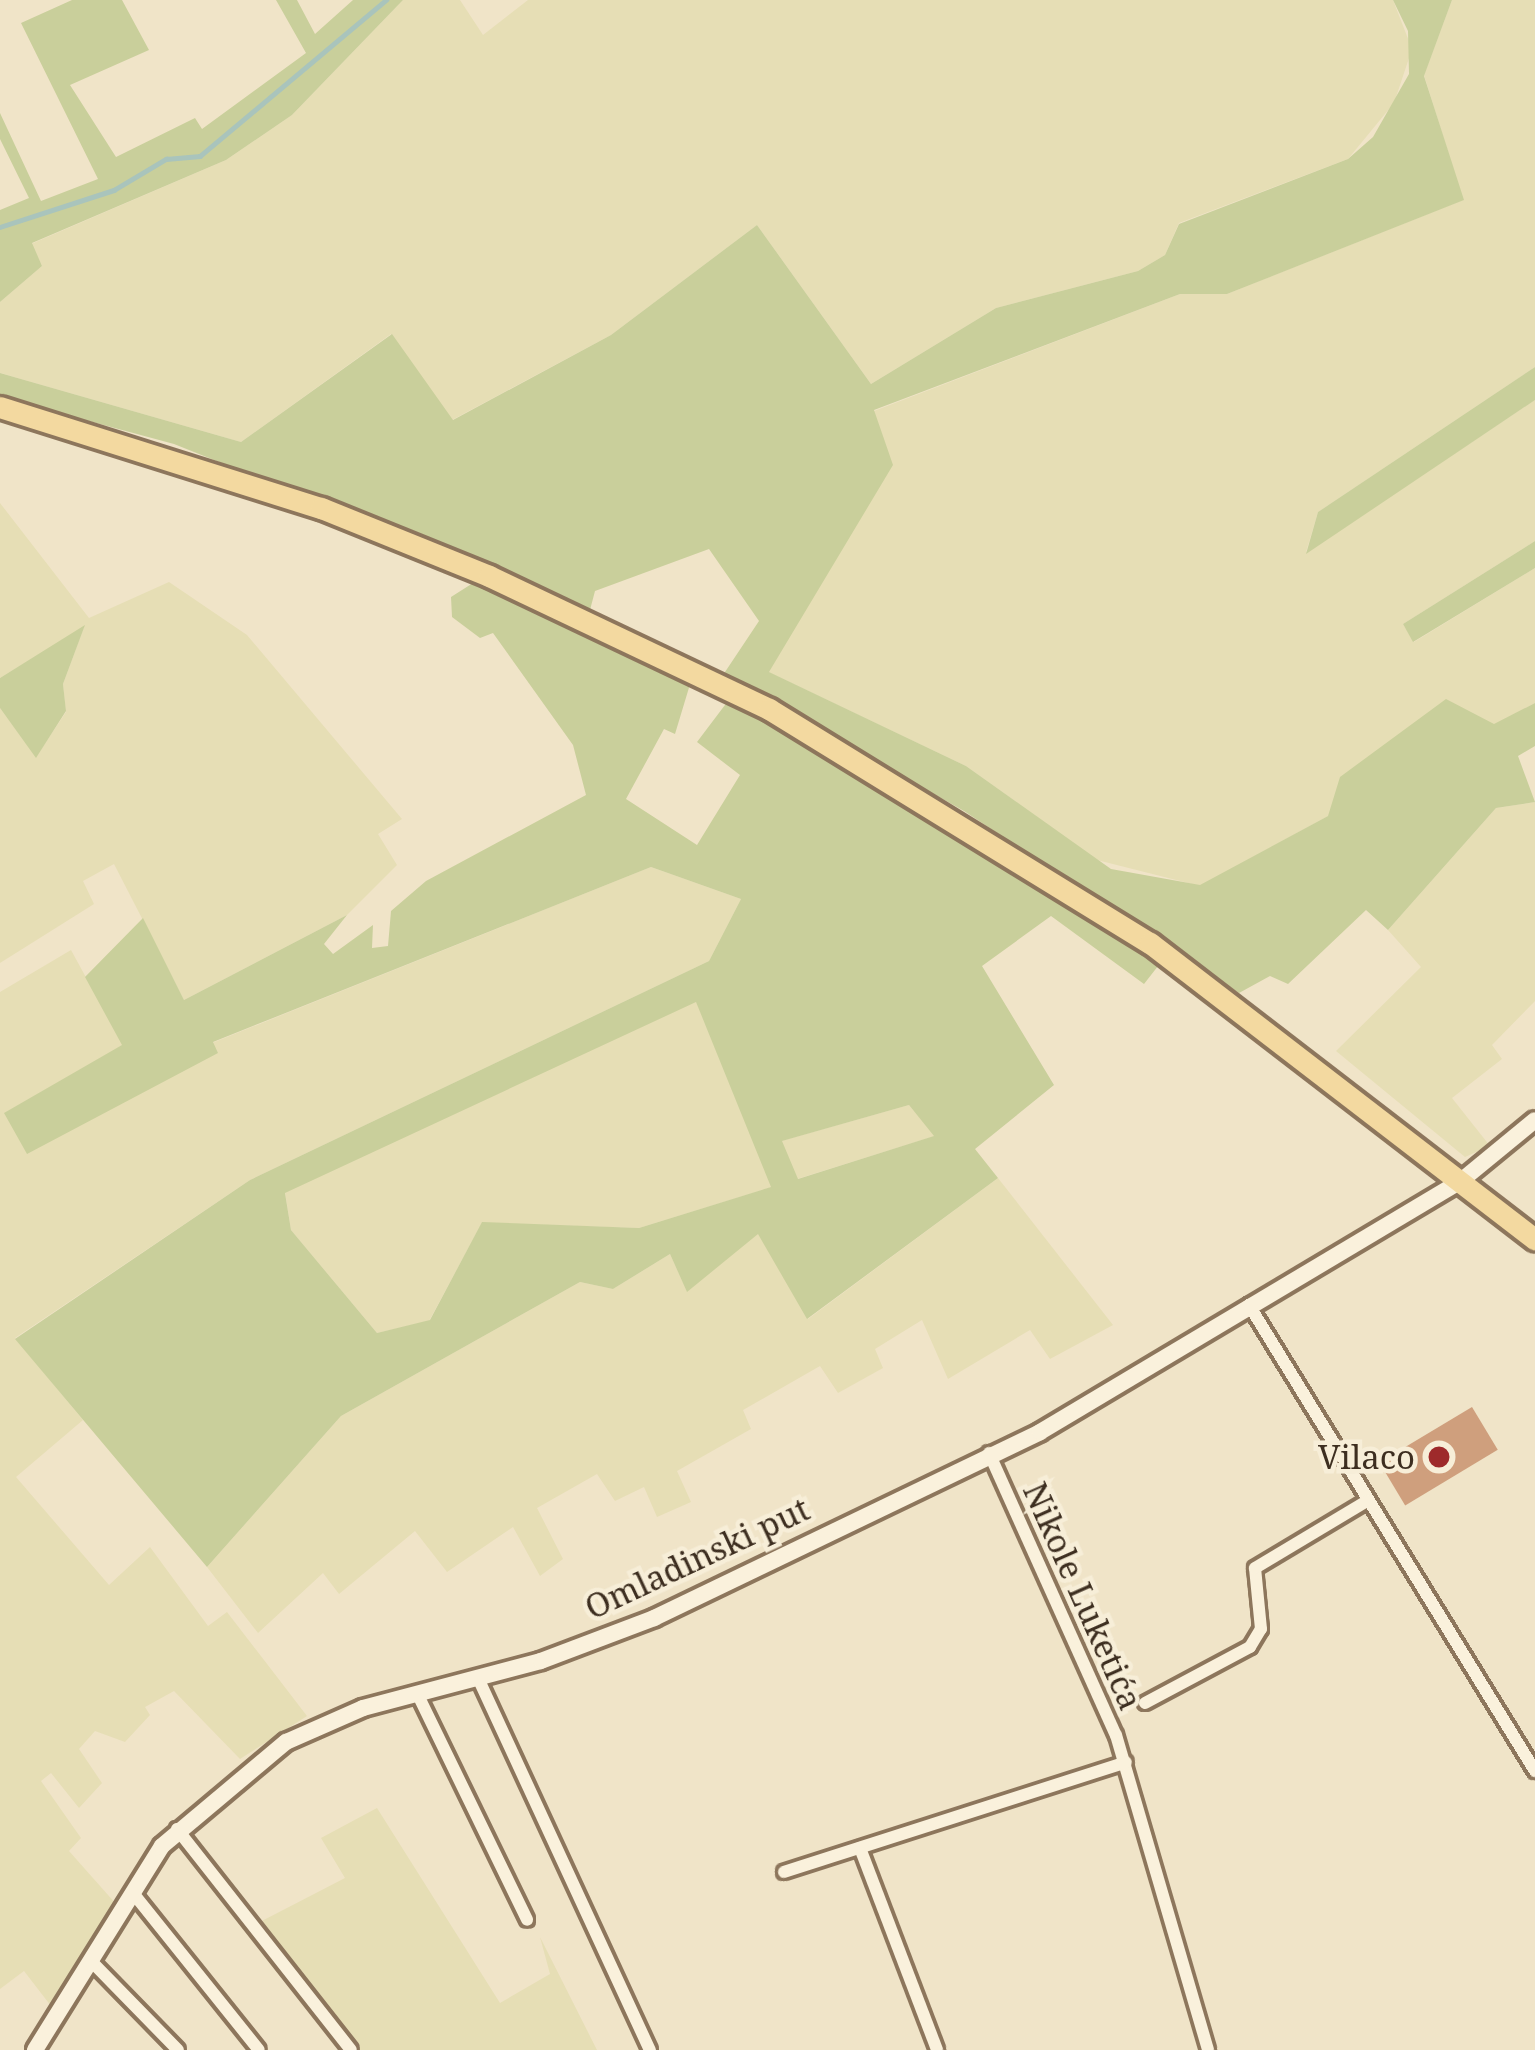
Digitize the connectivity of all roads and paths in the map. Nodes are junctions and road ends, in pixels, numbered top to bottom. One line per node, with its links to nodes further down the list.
1 (0, 406): 3 (main road)
2 (1535, 1120): 3 (street, Omladinski put)
3 (1462, 1180): 4 (main road); 5 (street, Omladinski put)
4 (1535, 1239)
5 (1249, 1306): 6 (street, Omladinski put); 7 (street)
6 (988, 1452): 8 (street, Omladinski put); 11 (street, Nikole Luketića)
7 (1367, 1501): 10 (street); 12 (street)
8 (478, 1678): 9 (street, Omladinski put); 23 (street)
9 (417, 1693): 13 (street, Omladinski put); 17 (street)
10 (1145, 1703)
11 (1126, 1762): 14 (street, Nikole Luketića); 25 (street, Nikole Luketića)
12 (1534, 1768)
13 (177, 1829): 16 (street, Omladinski put); 22 (street)
14 (860, 1848): 15 (street, Nikole Luketića); 24 (street)
15 (784, 1871)
16 (133, 1893): 18 (street, Omladinski put); 21 (street)
17 (527, 1920)
18 (92, 1962): 19 (street, Omladinski put); 20 (street)
19 (34, 2050)
20 (178, 2050)
21 (260, 2050)
22 (351, 2050)
23 (650, 2050)
24 (937, 2050)
25 (1208, 2050)

